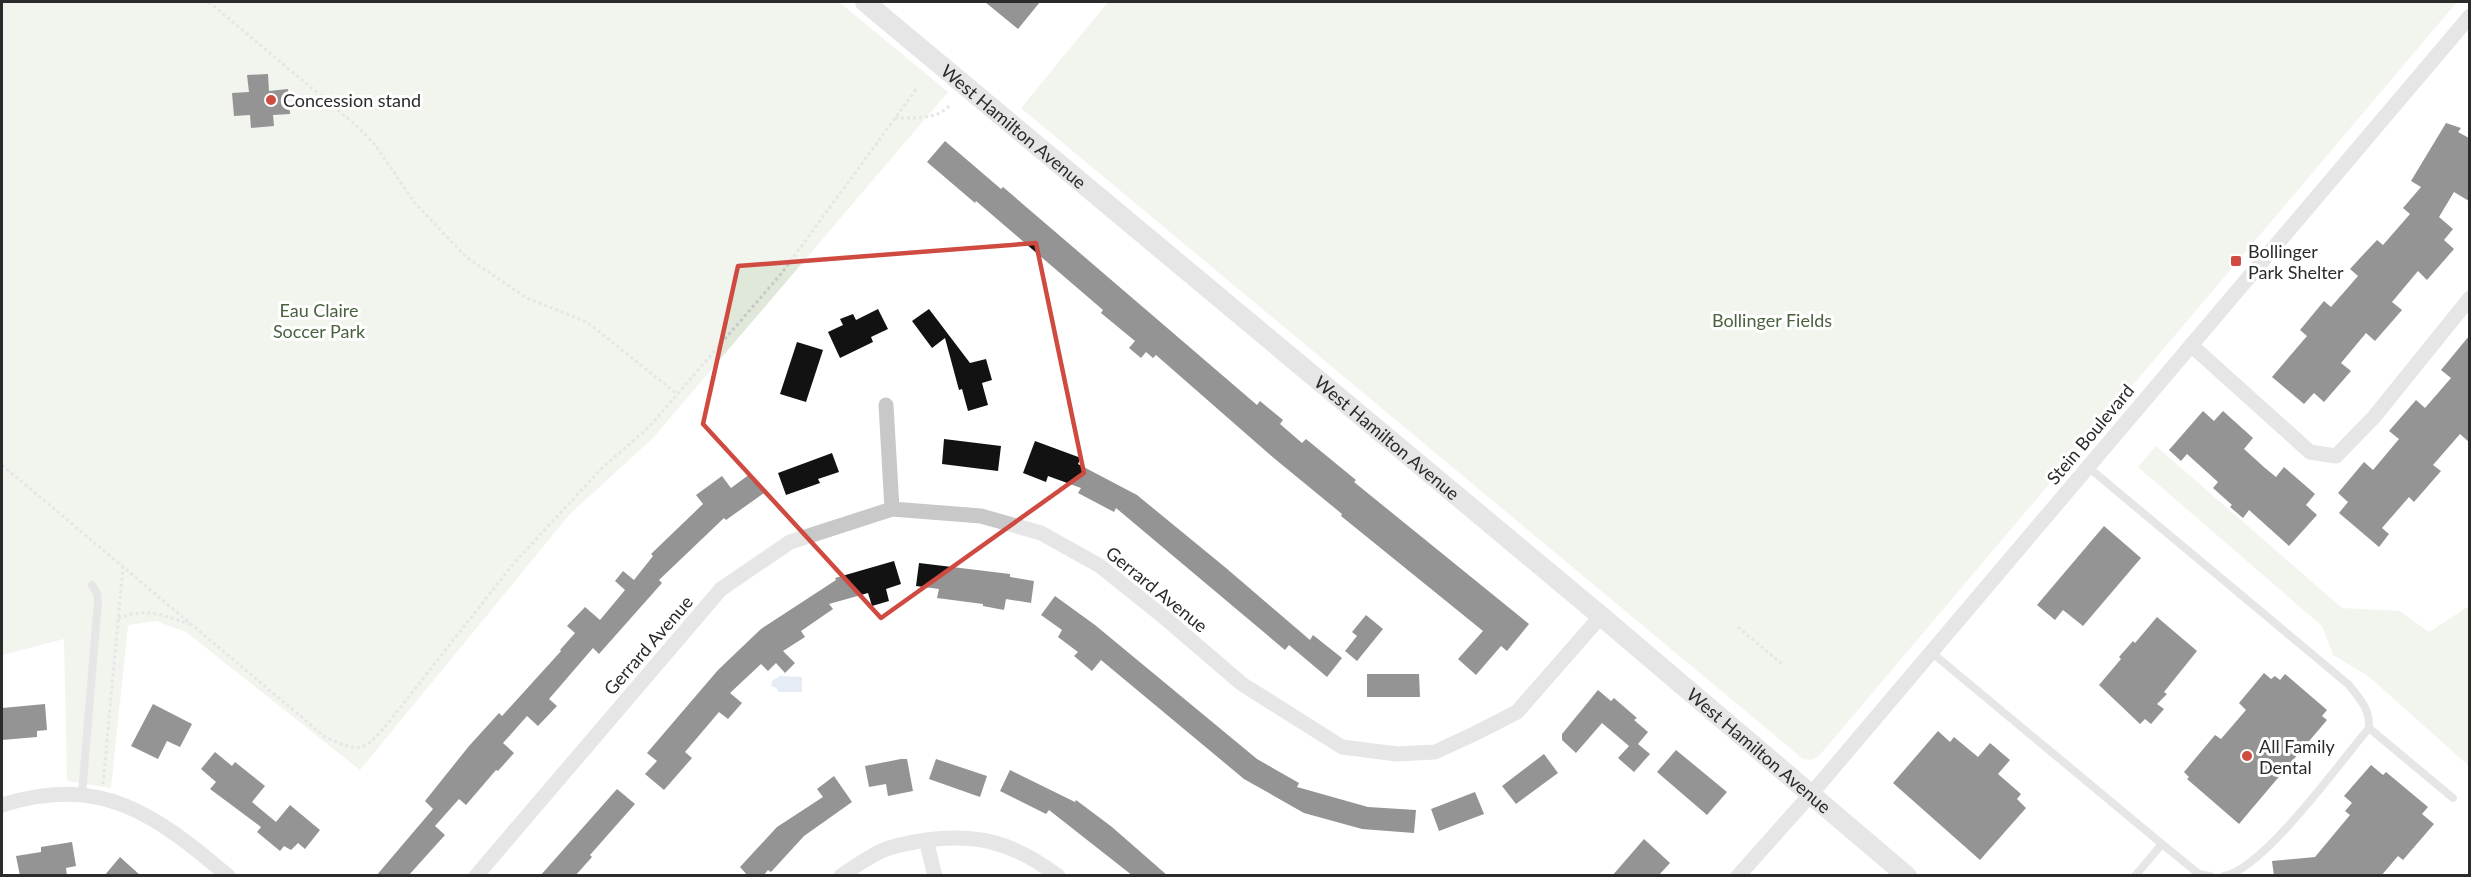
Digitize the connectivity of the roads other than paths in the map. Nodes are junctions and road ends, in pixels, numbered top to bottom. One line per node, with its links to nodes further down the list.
1 (865, 2): 9 (street, West Hamilton Avenue)
2 (2469, 16): 4 (street, Stein Boulevard)
3 (2469, 298): 4 (street)
4 (2191, 345): 6 (street, Stein Boulevard)
5 (886, 405): 7 (street)
6 (2088, 467): 10 (street, Stein Boulevard); 11 (lane)
7 (892, 509): 9 (street, Gerrard Avenue); 19 (street, Gerrard Avenue)
8 (92, 585): 13 (lane)
9 (1601, 616): 12 (street, West Hamilton Avenue)
10 (1931, 652): 12 (street, Stein Boulevard); 17 (lane)
11 (2368, 728): 14 (lane); 27 (lane)
12 (1812, 793): 23 (street, Stein Boulevard); 24 (street, West Hamilton Avenue)
13 (82, 794): 15 (street); 18 (street)
14 (2452, 798)
15 (2, 806)
16 (926, 840): 20 (street); 21 (street); 22 (street)
17 (2162, 844): 25 (lane); 26 (lane)
18 (228, 876)
19 (476, 876)
20 (841, 876)
21 (934, 876)
22 (1058, 876)
23 (1737, 876)
24 (1906, 876)
25 (2135, 876)
26 (2210, 876)
27 (2224, 876)

